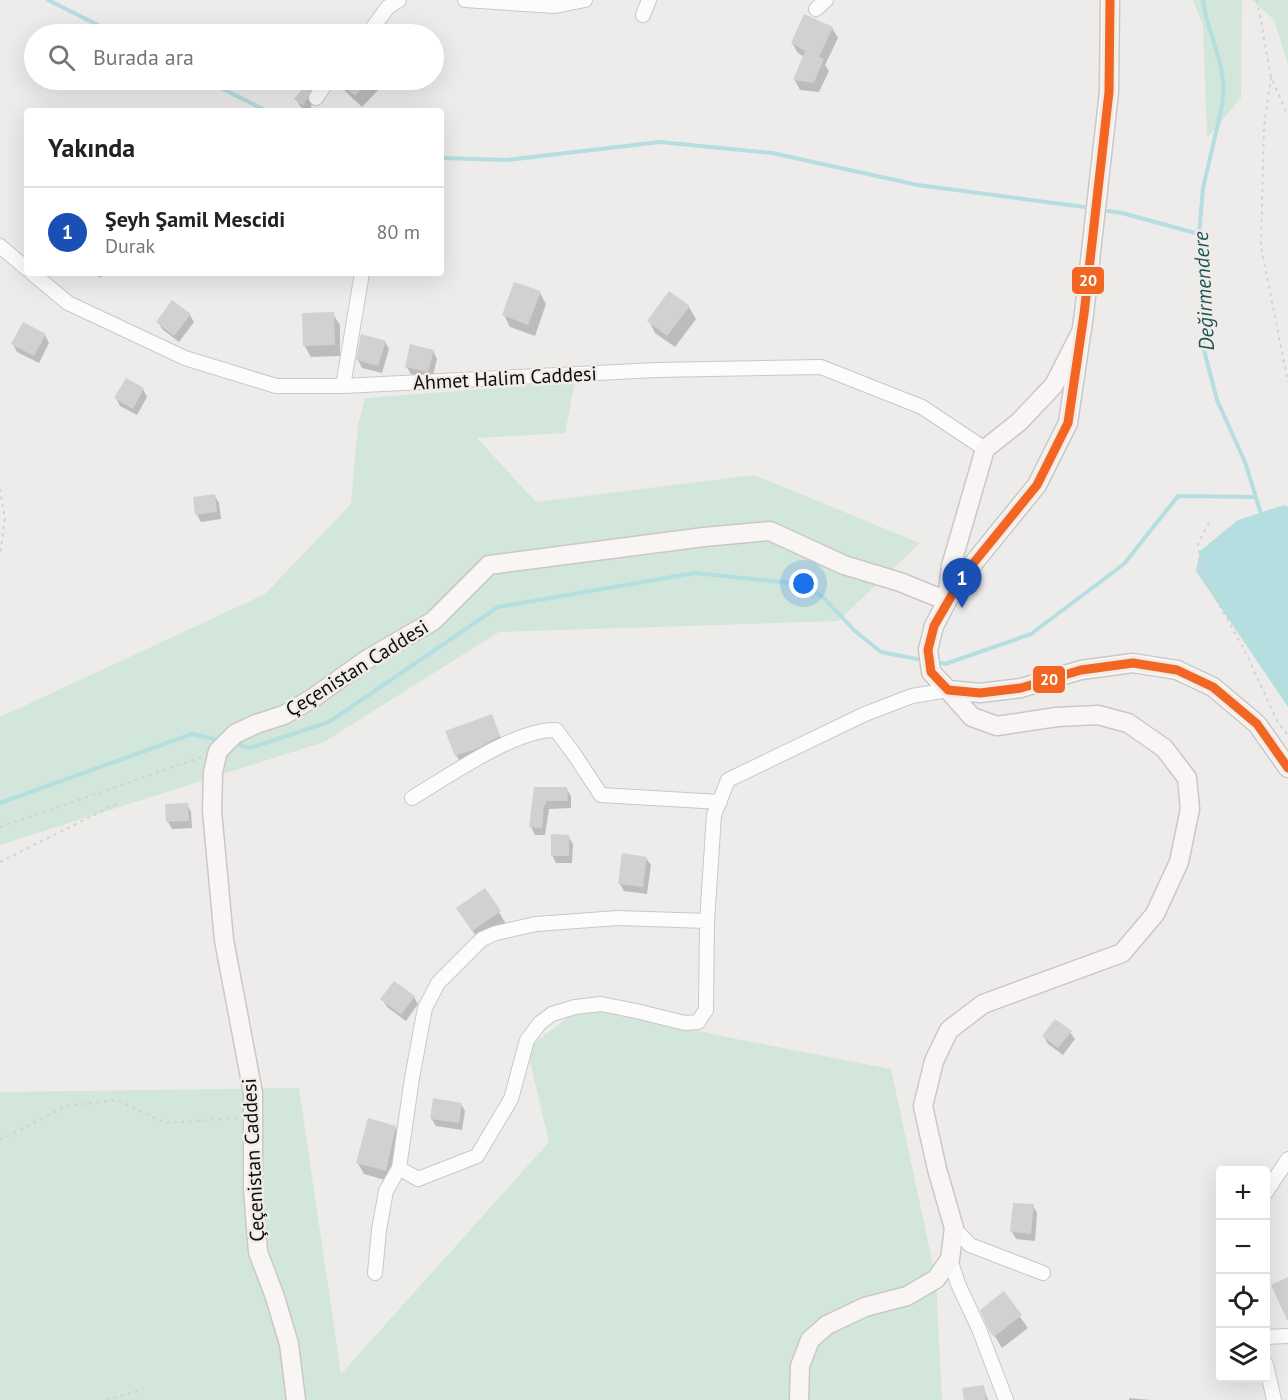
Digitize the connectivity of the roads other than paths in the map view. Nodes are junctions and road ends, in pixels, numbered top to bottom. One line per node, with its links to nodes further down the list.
1 (399, 0): 7 (street)
2 (465, 0): 3 (street)
3 (585, 0)
4 (649, 0): 6 (street)
5 (1110, 0): 14 (street)
6 (643, 15)
7 (377, 24)
8 (321, 90): 9 (street)
9 (316, 98)
10 (0, 246): 11 (street)
11 (24, 266)
12 (36, 276): 15 (street, Ahmet Halim Caddesi)
13 (361, 276): 15 (street)
14 (1082, 330): 16 (street); 17 (street)
15 (343, 386): 16 (street, Ahmet Halim Caddesi)
16 (985, 449): 17 (street)
17 (947, 601): 18 (street); 33 (street, Çeçenistan Caddesi)
18 (948, 690): 19 (street); 21 (street); 26 (street)
19 (1288, 768)
20 (412, 798): 21 (street)
21 (720, 802): 22 (street)
22 (707, 921): 24 (street); 24 (street)
23 (1288, 1159): 25 (street)
24 (399, 1168): 28 (street)
25 (1270, 1186)
26 (954, 1228): 27 (street); 29 (street)
27 (950, 1259): 34 (street); 35 (street)
28 (375, 1273)
29 (1044, 1273)
30 (1288, 1336): 31 (street)
31 (1270, 1337)
32 (1270, 1382): 36 (street)
33 (296, 1400)
34 (799, 1400)
35 (1006, 1400)
36 (1274, 1400)

